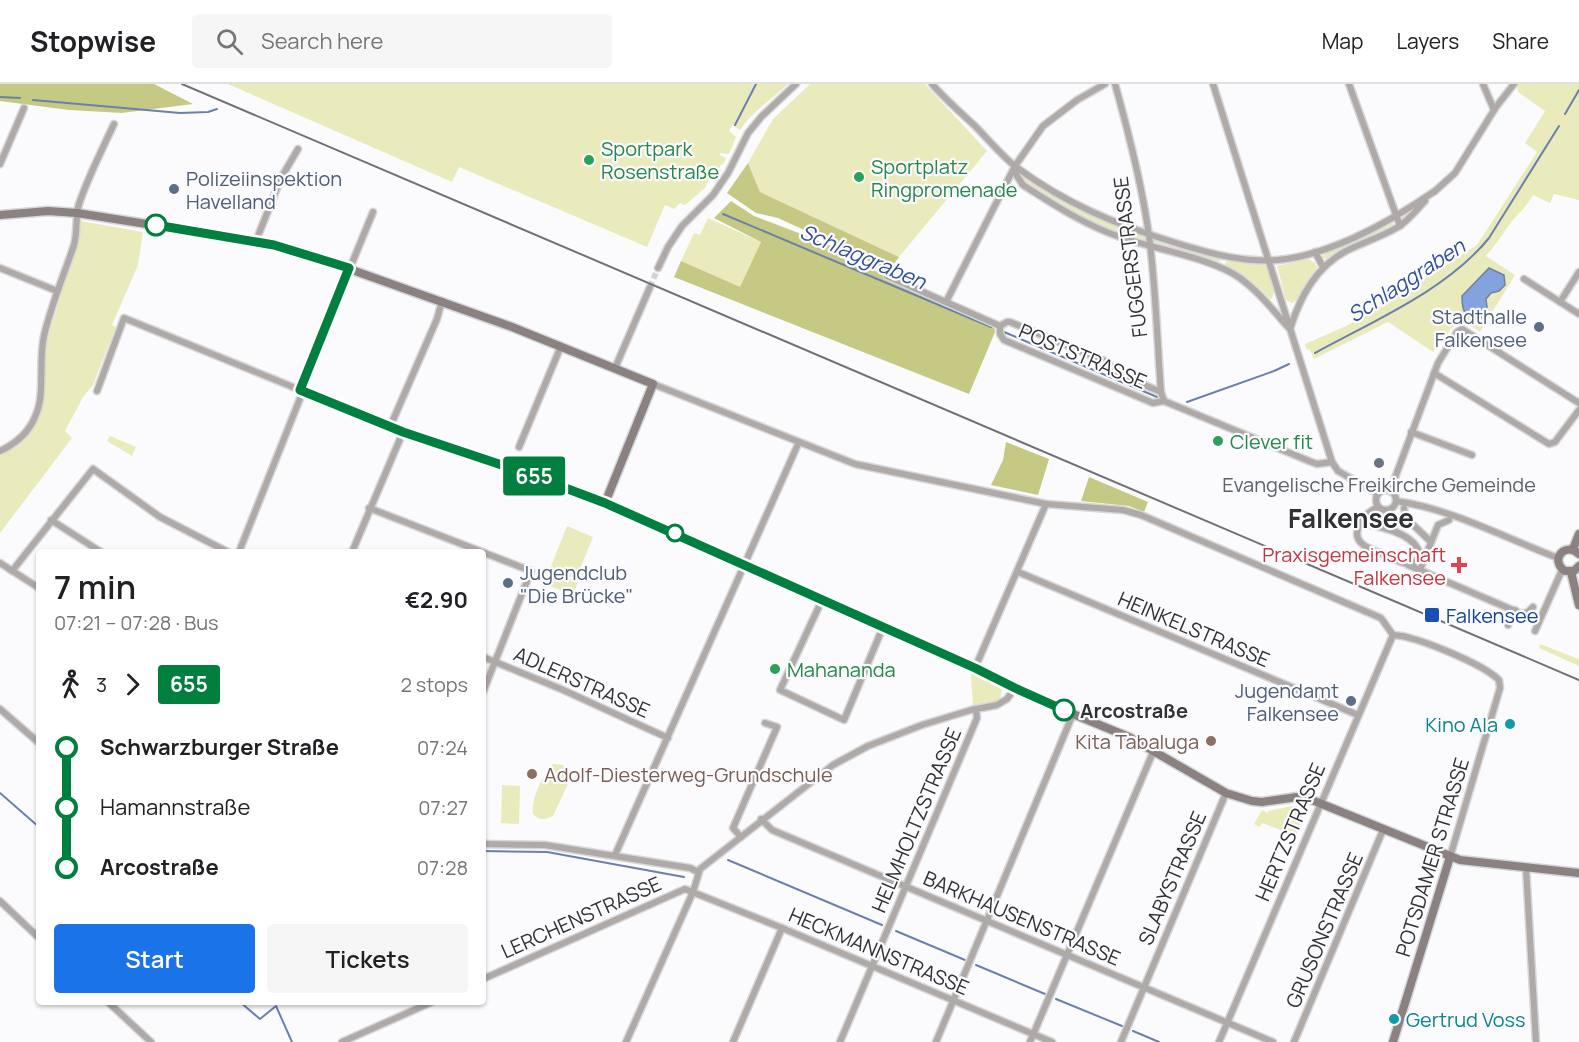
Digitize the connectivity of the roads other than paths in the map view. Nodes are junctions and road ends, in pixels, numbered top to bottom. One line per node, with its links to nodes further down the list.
1 (796, 84): 29 (street)
2 (1106, 84): 14 (street)
3 (1115, 84): 21 (street, FUGGERSTRASSE)
4 (1213, 84): 26 (street)
5 (1349, 84): 19 (street)
6 (1483, 84): 10 (street)
7 (1514, 84): 10 (street)
8 (936, 86): 14 (street)
9 (24, 108): 13 (street)
10 (1494, 110): 15 (street)
11 (114, 124): 17 (street)
12 (298, 149): 22 (street)
13 (0, 164)
14 (1015, 166): 21 (street); 23 (street); 37 (street)
15 (1435, 191): 19 (street); 20 (street)
16 (373, 212): 28 (street)
17 (77, 213): 18 (street); 22 (street); 36 (street)
18 (0, 215)
19 (1396, 215): 20 (street); 24 (street)
20 (1400, 226): 27 (street)
21 (1149, 235): 23 (street, FUGGERSTRASSE); 25 (street)
22 (256, 241): 28 (street)
23 (1150, 247): 30 (street); 49 (street, FUGGERSTRASSE)
24 (1315, 252): 26 (street); 27 (street)
25 (1222, 255): 26 (street); 30 (street)
26 (1269, 260): 42 (street)
27 (1323, 267): 42 (street)
28 (349, 268): 38 (street); 48 (street)
29 (658, 268)
30 (1221, 268): 42 (street)
31 (0, 270): 36 (street)
32 (1579, 272): 39 (street)
33 (887, 276): 37 (street, POSTSTRASSE)
34 (1524, 279): 39 (street)
35 (650, 287): 44 (street)
36 (57, 291): 58 (street)
37 (947, 300): 41 (street, POSTSTRASSE)
38 (442, 301): 43 (street); 53 (street)
39 (1560, 302): 40 (street)
40 (1579, 314)
41 (1000, 326): 49 (street, POSTSTRASSE); 50 (street, POSTSTRASSE)
42 (1290, 330): 60 (street)
43 (561, 346): 44 (street); 57 (street)
44 (615, 368): 46 (street)
45 (1434, 373): 51 (street); 52 (street); 55 (street)
46 (653, 384): 56 (street); 64 (street)
47 (97, 391): 48 (street)
48 (301, 391): 53 (street); 78 (street)
49 (1161, 392): 50 (street, POSTSTRASSE)
50 (1164, 401): 60 (street, POSTSTRASSE)
51 (1579, 403)
52 (1579, 410)
53 (390, 427): 54 (street)
54 (403, 432): 64 (street); 67 (street)
55 (1411, 432): 59 (street); 61 (street)
56 (799, 442): 65 (street); 85 (street)
57 (519, 447)
58 (0, 451)
59 (1472, 455)
60 (1332, 462): 62 (street)
61 (1390, 491): 62 (street); 63 (street)
62 (1378, 494): 66 (street)
63 (1396, 501): 69 (street); 83 (street)
64 (605, 503): 85 (street)
65 (1046, 504): 90 (street); 100 (street)
66 (1378, 507): 69 (street); 72 (street)
67 (369, 508): 79 (street); 80 (street)
68 (1404, 508): 75 (street)
69 (1385, 510): 73 (street)
70 (51, 520): 76 (street); 77 (street); 89 (street)
71 (1449, 520): 75 (street)
72 (1360, 523): 73 (street); 86 (street)
73 (1396, 531): 86 (street)
74 (1579, 534): 81 (street)
75 (1431, 542): 88 (street)
76 (96, 549)
77 (222, 549)
78 (240, 549)
79 (353, 549)
80 (474, 549)
81 (1576, 552): 83 (street)
82 (486, 554): 102 (street)
83 (1558, 558): 87 (street)
84 (0, 563): 89 (street)
85 (743, 564): 92 (street); 111 (street)
86 (1407, 564): 88 (street)
87 (1571, 569): 93 (street); 99 (street)
88 (1420, 570): 95 (street)
89 (12, 571): 91 (street)
90 (1018, 572): 103 (street); 109 (street, HEINKELSTRASSE)
91 (36, 586)
92 (822, 600): 98 (street); 98 (street)
93 (1579, 605)
94 (1533, 607): 95 (street)
95 (1514, 612): 96 (street); 97 (street)
96 (1521, 618)
97 (1508, 625)
98 (884, 627): 103 (street)
99 (1535, 631)
100 (1393, 635): 109 (street, HERTZSTRASSE); 121 (street, POTSDAMER STRASSE)
101 (486, 658): 102 (street, ADLERSTRASSE)
102 (495, 662): 104 (street); 111 (street, ADLERSTRASSE)
103 (975, 668): 105 (street)
104 (486, 684)
105 (1015, 688): 107 (street); 108 (street)
106 (0, 709): 112 (street)
107 (976, 710): 116 (street); 125 (street, HELMHOLTZSTRASSE)
108 (1073, 714): 113 (street); 128 (street)
109 (1358, 715): 115 (street, HERTZSTRASSE)
110 (765, 723): 118 (street)
111 (668, 738): 120 (street)
112 (36, 740)
113 (1154, 750): 114 (street); 131 (street)
114 (1226, 793): 115 (street); 134 (street, SLABYSTRASSE)
115 (1321, 803): 117 (street); 138 (street, HERTZSTRASSE)
116 (761, 819): 118 (street); 125 (street, BARKHAUSENSTRASSE)
117 (1383, 830): 121 (street); 151 (street, GRUSONSTRASSE)
118 (741, 837): 123 (street)
119 (486, 844): 120 (street)
120 (615, 855): 123 (street)
121 (1450, 857): 122 (street); 152 (street, POTSDAMER STRASSE)
122 (1526, 868): 124 (street); 153 (street)
123 (698, 872): 126 (street)
124 (1579, 873)
125 (907, 887): 128 (street, BARKHAUSENSTRASSE); 132 (street, HELMHOLTZSTRASSE)
126 (693, 892): 129 (street, HECKMANNSTRASSE); 133 (street, LERCHENSTRASSE); 142 (street)
127 (0, 901): 130 (street)
128 (987, 921): 131 (street, BARKHAUSENSTRASSE); 135 (street)
129 (782, 928): 132 (street, HECKMANNSTRASSE); 143 (street)
130 (36, 935)
131 (1067, 956): 134 (street, BARKHAUSENSTRASSE); 139 (street)
132 (872, 965): 135 (street, HECKMANNSTRASSE); 144 (street, HELMHOLTZSTRASSE)
133 (486, 978)
134 (1144, 988): 138 (street, BARKHAUSENSTRASSE); 148 (street, SLABYSTRASSE)
135 (953, 1000): 139 (street, HECKMANNSTRASSE); 145 (street)
136 (111, 1005): 140 (street)
137 (425, 1005): 141 (street)
138 (1227, 1023): 149 (street, HERTZSTRASSE); 150 (street, BARKHAUSENSTRASSE)
139 (1033, 1034): 146 (street); 147 (street, HECKMANNSTRASSE)
140 (151, 1042)
141 (342, 1042)
142 (627, 1042)
143 (733, 1042)
144 (840, 1042)
145 (936, 1042)
146 (1030, 1042)
147 (1052, 1042)
148 (1121, 1042)
149 (1219, 1042)
150 (1273, 1042)
151 (1294, 1042)
152 (1393, 1042)
153 (1536, 1042)

